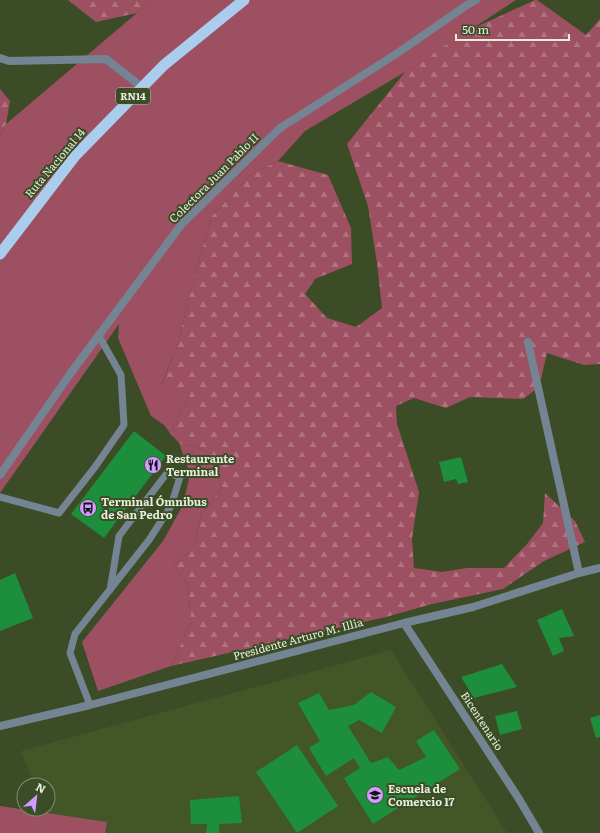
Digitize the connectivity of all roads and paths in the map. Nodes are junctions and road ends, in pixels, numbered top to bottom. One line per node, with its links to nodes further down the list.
1 (244, 0): 4 (highway, Ruta Nacional 14 / RN14)
2 (476, 0): 8 (street, Colectora Juan Pablo II)
3 (0, 58): 4 (street)
4 (142, 87): 5 (highway, Ruta Nacional 14 / RN14)
5 (36, 206): 6 (highway); 7 (highway, Ruta Nacional 14 / RN14)
6 (0, 243)
7 (0, 254)
8 (99, 336): 10 (street, Colectora Juan Pablo II); 11 (lane)
9 (528, 342): 13 (street)
10 (0, 475)
11 (0, 497)
12 (600, 568): 13 (street, Presidente Arturo M. Illia)
13 (579, 573): 15 (street, Presidente Arturo M. Illia)
14 (110, 590): 14 (lane); 16 (lane)
15 (404, 623): 16 (street, Presidente Arturo M. Illia); 18 (street, Bicentenario)
16 (90, 705): 17 (street, Presidente Arturo M. Illia)
17 (0, 726)
18 (539, 833)

